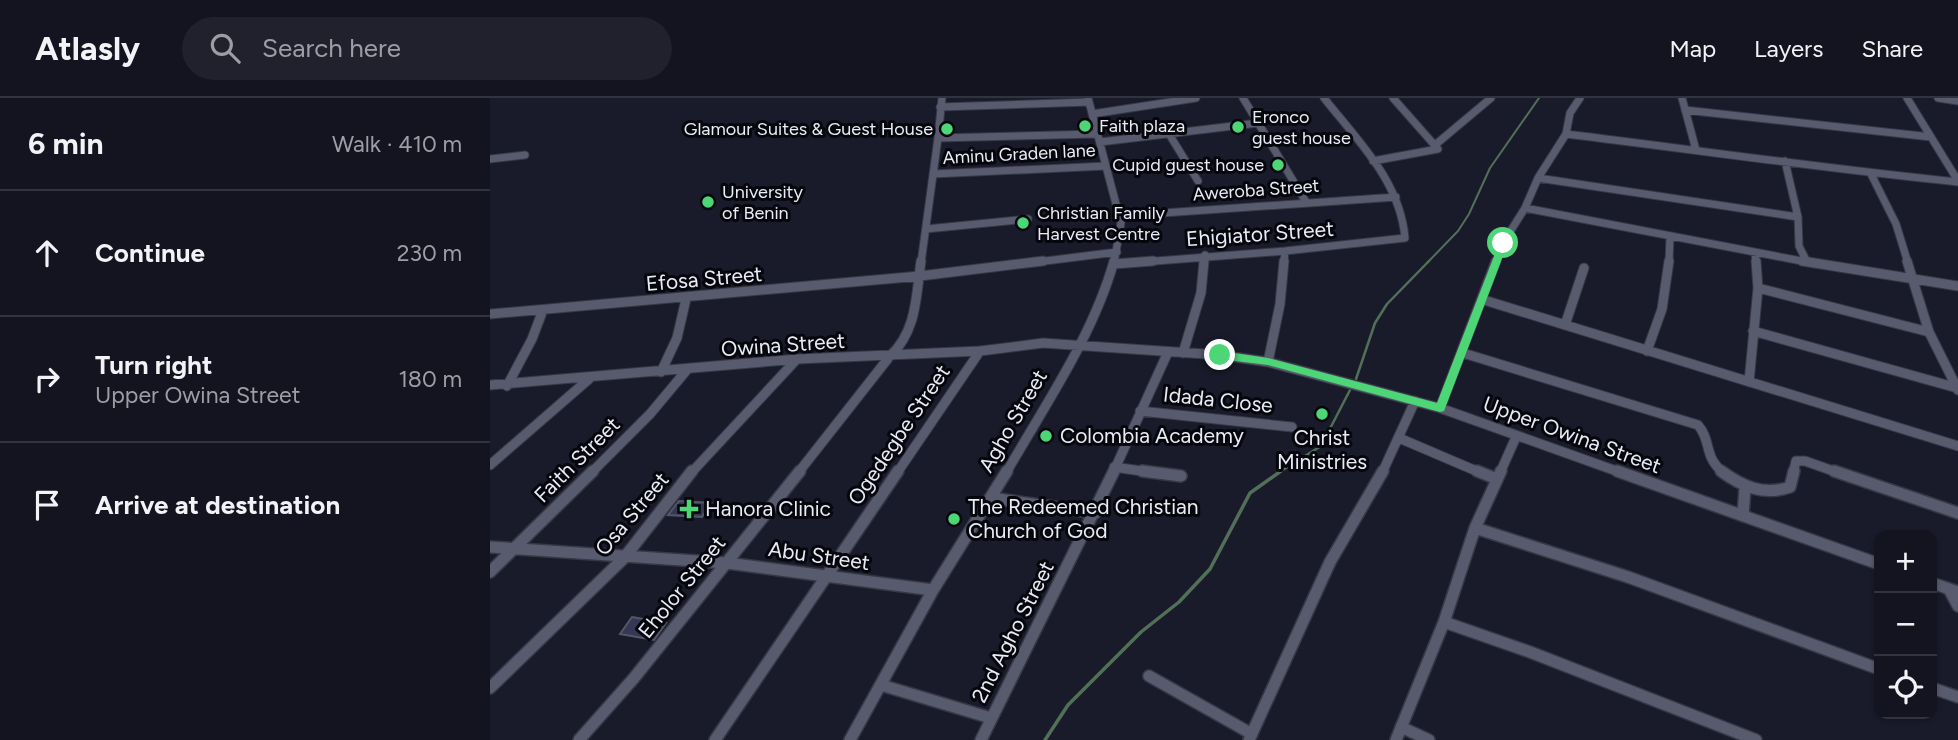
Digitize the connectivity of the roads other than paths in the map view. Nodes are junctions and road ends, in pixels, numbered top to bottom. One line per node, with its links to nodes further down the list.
1 (942, 98): 13 (street, Eholor Street)
2 (1196, 98): 15 (street)
3 (1243, 98): 16 (street)
4 (1324, 98): 26 (street)
5 (1393, 98): 22 (street)
6 (1491, 98): 22 (street)
7 (1580, 98): 18 (street)
8 (1682, 98): 14 (street)
9 (1907, 98): 19 (street)
10 (1938, 98): 12 (street)
11 (1089, 100): 13 (street); 15 (street, Agho Street)
12 (1958, 101)
13 (940, 107): 20 (street, Eholor Street)
14 (1685, 110): 19 (street); 23 (street)
15 (1093, 114): 21 (street, Agho Street)
16 (1258, 123): 17 (street); 35 (street)
17 (1168, 134): 21 (street); 32 (street)
18 (1566, 134): 23 (street); 31 (street)
19 (1931, 136): 33 (street)
20 (938, 138): 21 (street); 29 (street, Eholor Street)
21 (1098, 138): 28 (street, Agho Street)
22 (1435, 145): 26 (street)
23 (1696, 150): 27 (street)
24 (525, 155): 25 (street)
25 (490, 159)
26 (1373, 161): 34 (street)
27 (1785, 161): 30 (street); 38 (street)
28 (1106, 166): 29 (street, Aminu Graden lane); 37 (street, Agho Street)
29 (933, 174): 40 (street, Eholor Street)
30 (1871, 174): 33 (street); 50 (street)
31 (1538, 178): 36 (street); 38 (street)
32 (1198, 181)
33 (1958, 182)
34 (1396, 197): 35 (street, Aweroba Street); 42 (street, Ehigiator Street)
35 (1306, 202): 37 (street, Aweroba Street)
36 (1525, 208): 41 (street); 54 (street)
37 (1119, 216): 43 (street, Agho Street)
38 (1798, 217): 46 (street)
39 (1028, 219): 40 (street)
40 (926, 229): 49 (street, Eholor Street)
41 (1670, 236): 44 (street); 62 (street)
42 (1285, 251): 45 (street, Ehigiator Street); 68 (street)
43 (1117, 252): 47 (street, Agho Street); 49 (street, Efosa Street)
44 (1755, 252): 46 (street); 52 (street)
45 (1205, 256): 47 (street, Ehigiator Street); 64 (street)
46 (1807, 262): 50 (street)
47 (1114, 264): 60 (street, Agho Street)
48 (1584, 268): 57 (street)
49 (920, 276): 53 (street, Efosa Street); 66 (street, Eholor Street)
50 (1910, 278): 51 (street); 59 (street)
51 (1958, 286)
52 (1758, 288): 58 (street); 59 (street)
53 (686, 299): 55 (street, Efosa Street); 70 (street)
54 (1484, 300): 57 (street); 65 (street)
55 (543, 310): 56 (street, Efosa Street); 75 (street)
56 (490, 314)
57 (1565, 325): 62 (street)
58 (1753, 331): 73 (street); 76 (street)
59 (1928, 332): 71 (street)
60 (1079, 344): 61 (street, Owina Street); 63 (street, Upper Owina Street); 89 (street, Agho Street)
61 (980, 351): 66 (street, Owina Street); 100 (street, Ogedegbe Street)
62 (1647, 351): 73 (street)
63 (1168, 352): 64 (street, Upper Owina Street); 79 (street, 2nd Agho Street)
64 (1183, 353): 68 (street, Upper Owina Street)
65 (1463, 353): 78 (street); 88 (street)
66 (890, 356): 67 (street, Owina Street); 98 (street, Eholor Street)
67 (798, 359): 69 (street, Owina Street); 96 (street, Osa Street)
68 (1268, 362): 77 (street, Upper Owina Street)
69 (686, 371): 70 (street, Owina Street); 95 (street, Faith Street)
70 (661, 372): 72 (street, Owina Street)
71 (1954, 376): 76 (street)
72 (589, 379): 75 (street, Owina Street); 84 (street)
73 (1749, 383): 83 (street)
74 (490, 385): 75 (street, Owina Street)
75 (507, 386)
76 (1957, 389)
77 (1415, 401): 78 (street, Upper Owina Street); 82 (street)
78 (1440, 408): 81 (street, Upper Owina Street)
79 (1140, 411): 80 (street, Idada Close); 85 (street, 2nd Agho Street)
80 (1292, 427)
81 (1516, 437): 87 (street); 92 (street, Upper Owina Street)
82 (1399, 438): 87 (street); 114 (street)
83 (1958, 446)
84 (492, 461)
85 (1114, 467): 86 (street); 90 (street, 2nd Agho Street)
86 (1181, 476)
87 (1497, 479): 93 (street)
88 (1745, 487): 91 (street); 92 (street)
89 (992, 498): 90 (street); 102 (street, Agho Street)
90 (1095, 513): 112 (street, 2nd Agho Street)
91 (1958, 513)
92 (1743, 516): 97 (street, Upper Owina Street)
93 (1475, 528): 105 (street); 106 (street)
94 (490, 547): 95 (street, Abu Street)
95 (514, 550): 96 (street, Abu Street); 99 (street, Faith Street)
96 (624, 558): 98 (street, Abu Street); 109 (street, Osa Street)
97 (1874, 562)
98 (727, 563): 100 (street, Abu Street); 115 (street, Eholor Street)
99 (490, 572)
100 (828, 577): 102 (street, Abu Street); 116 (street, Ogedegbe Street)
101 (1937, 585): 103 (street)
102 (933, 590): 108 (street, Agho Street)
103 (1954, 590): 104 (street)
104 (1958, 606)
105 (1444, 622): 113 (street); 120 (street)
106 (1874, 667)
107 (1149, 676): 114 (street)
108 (881, 685): 112 (street); 117 (street, Agho Street)
109 (490, 688)
110 (1937, 690): 111 (street)
111 (1958, 697)
112 (991, 718): 118 (street, 2nd Agho Street)
113 (1399, 734): 119 (street)
114 (1250, 737)
115 (579, 740)
116 (715, 740)
117 (850, 740)
118 (981, 740)
119 (1429, 740)
120 (1756, 740)

